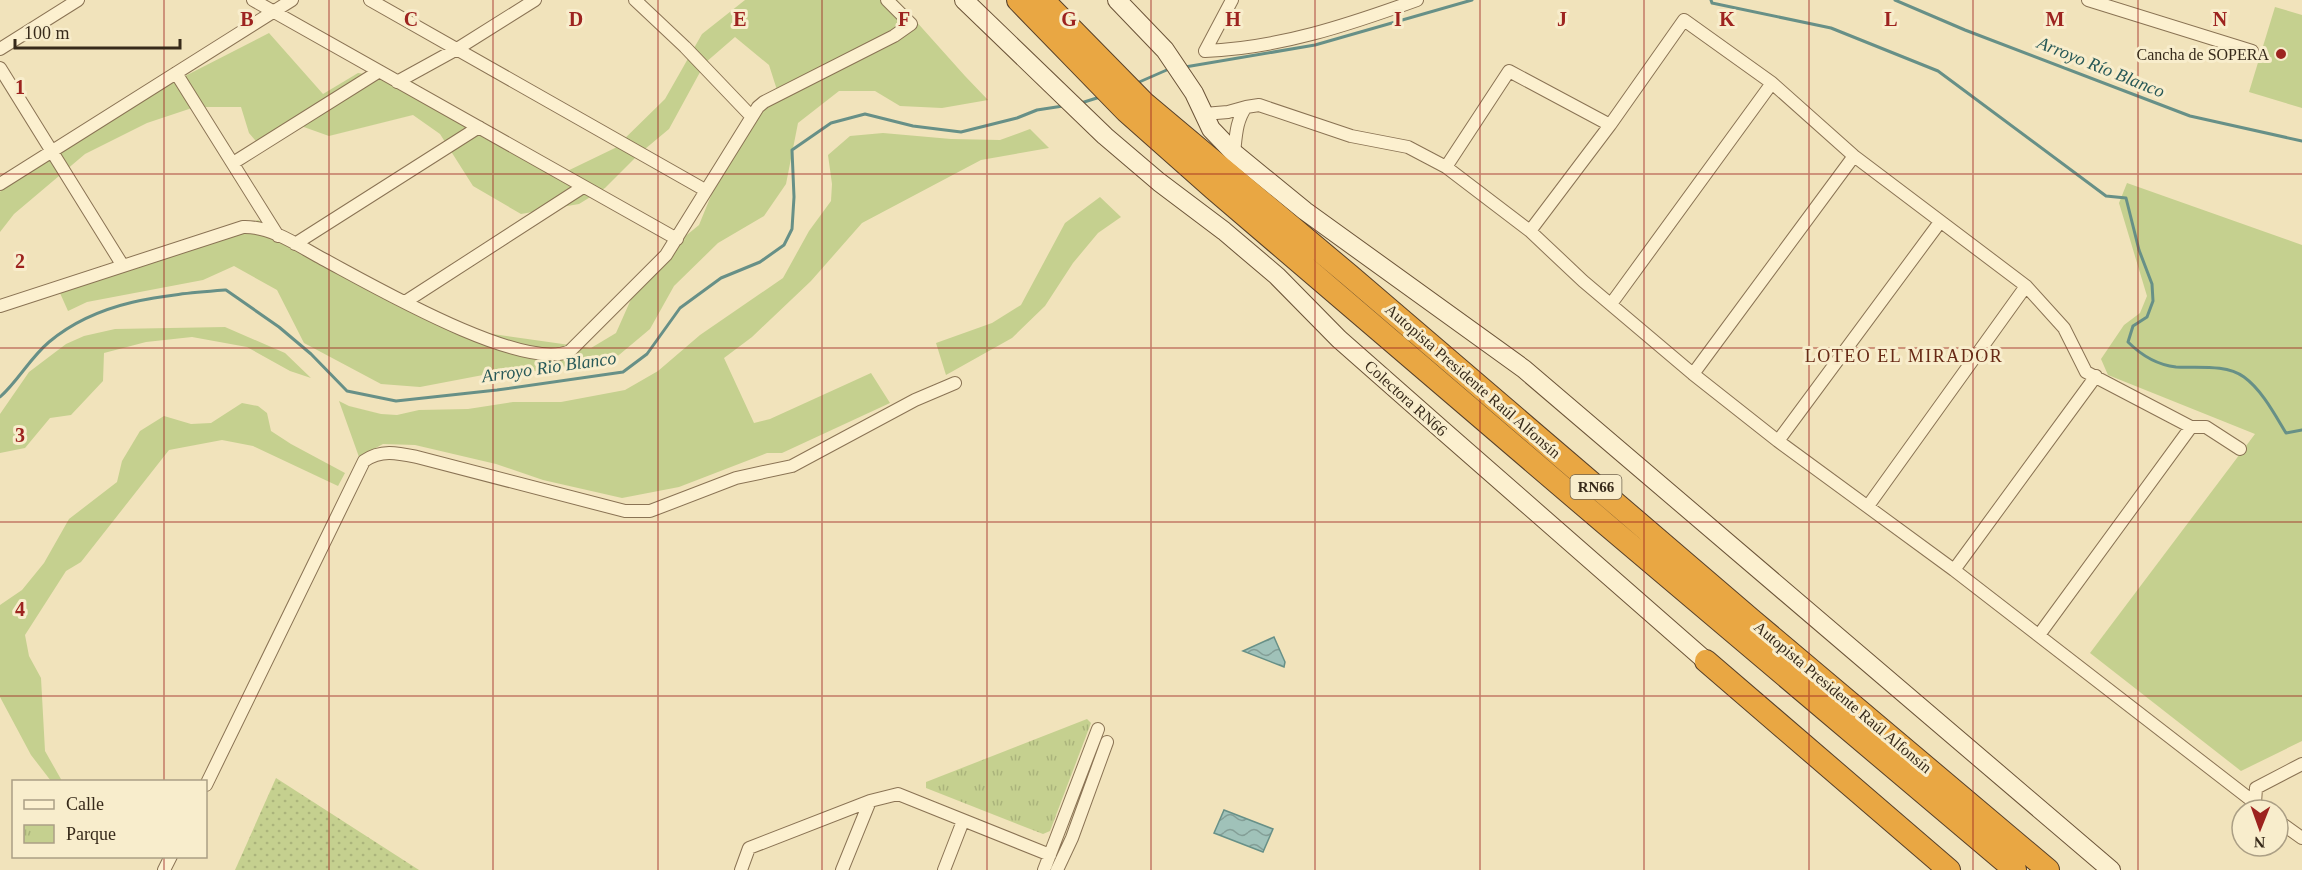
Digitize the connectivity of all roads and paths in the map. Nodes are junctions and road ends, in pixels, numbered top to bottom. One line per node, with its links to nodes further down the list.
1 (78, 0): 19 (street)
2 (253, 0): 17 (street)
3 (292, 0): 17 (street)
4 (370, 0): 18 (street)
5 (534, 0): 18 (street)
6 (635, 0): 30 (street)
7 (887, 0): 30 (street)
8 (964, 0): 60 (street, Colectora RN66)
9 (1018, 0): 24 (highway, Autopista Presidente Raúl Alfonsín / RN66)
10 (1043, 0): 24 (highway, Autopista Presidente Raúl Alfonsín / RN66)
11 (1060, 0): 24 (highway)
12 (1117, 0): 29 (street)
13 (1232, 0): 14 (street)
14 (1417, 0)
15 (2088, 0): 16 (street)
16 (2118, 4): 20 (street)
17 (273, 12): 22 (street); 23 (street)
18 (457, 48): 25 (street); 40 (street)
19 (0, 49)
20 (2252, 51)
21 (0, 68): 34 (street)
22 (378, 72): 25 (street); 36 (street)
23 (176, 73): 34 (street); 36 (street)
24 (1115, 78): 27 (highway, Autopista Presidente Raúl Alfonsín / RN66)
25 (398, 82): 32 (street)
26 (1772, 84): 31 (street); 35 (street); 49 (street)
27 (1137, 104): 76 (highway, Autopista Presidente Raúl Alfonsín / RN66); 77 (highway, Autopista Presidente Raúl Alfonsín / RN66)
28 (1246, 107): 29 (street); 33 (street); 37 (street)
29 (1217, 113): 33 (street)
30 (751, 116): 40 (street)
31 (1610, 125): 37 (street); 42 (street)
32 (479, 127): 39 (street); 45 (street)
33 (1235, 141): 78 (street)
34 (52, 152): 38 (street); 46 (street)
35 (1854, 156): 41 (street); 51 (street)
36 (233, 163): 43 (street)
37 (1446, 167): 42 (street)
38 (0, 184)
39 (583, 187): 44 (street); 48 (street)
40 (705, 190): 44 (street)
41 (1940, 222): 47 (street); 55 (street)
42 (1530, 231): 49 (street)
43 (279, 237): 45 (street); 46 (street)
44 (677, 239): 48 (street)
45 (295, 244): 48 (street)
46 (123, 266): 50 (street)
47 (2026, 286): 52 (street); 57 (street)
48 (405, 302)
49 (1611, 304): 51 (street)
50 (0, 306)
51 (1693, 374): 55 (street)
52 (2096, 376): 54 (street); 58 (street)
53 (955, 383): 64 (street)
54 (2191, 427): 56 (street); 59 (street)
55 (1778, 441): 57 (street)
56 (2240, 449)
57 (1868, 506): 58 (street)
58 (1954, 570): 59 (street)
59 (2039, 635): 65 (street)
60 (1706, 661): 75 (highway)
61 (1098, 729): 69 (street)
62 (1107, 742): 74 (street)
63 (2302, 764): 66 (street)
64 (207, 783)
65 (2248, 798)
66 (2258, 798)
67 (870, 801): 68 (street); 70 (street); 71 (street)
68 (963, 821): 69 (street); 72 (street)
69 (1050, 855): 73 (street)
70 (741, 870)
71 (842, 870)
72 (944, 870)
73 (1044, 870)
74 (1057, 870)
75 (1949, 870)
76 (2015, 870)
77 (2048, 870)
78 (2111, 870)

